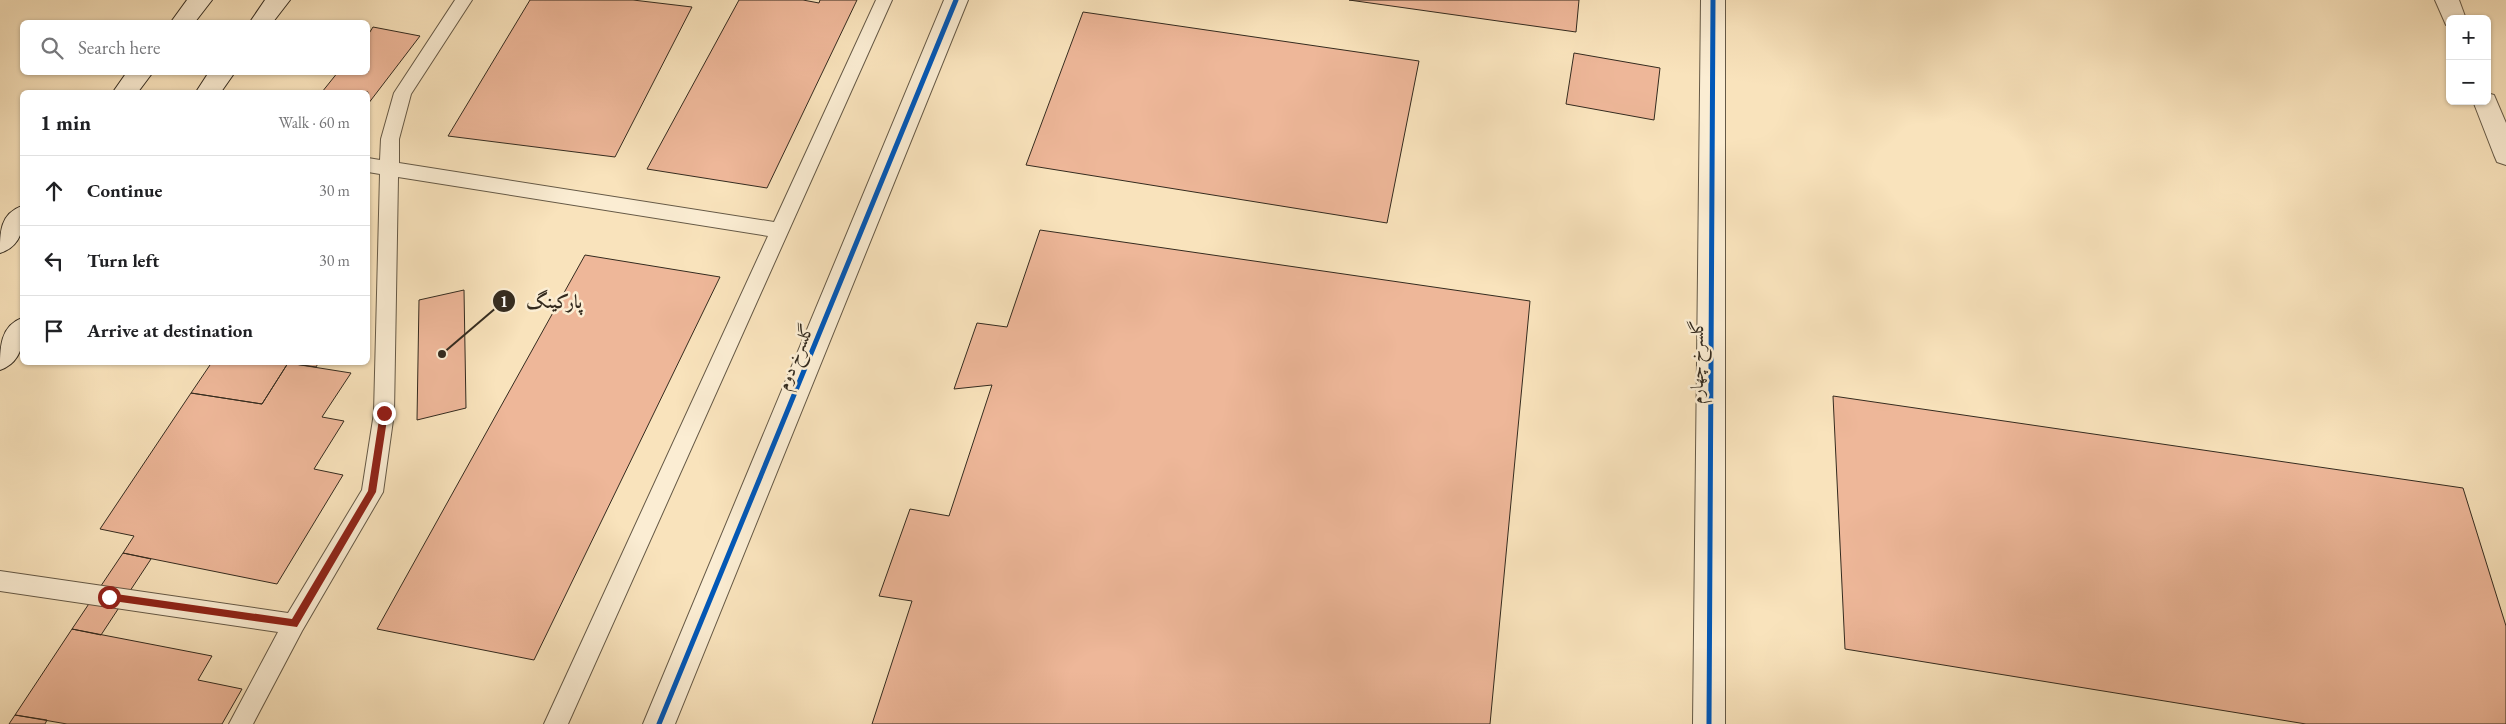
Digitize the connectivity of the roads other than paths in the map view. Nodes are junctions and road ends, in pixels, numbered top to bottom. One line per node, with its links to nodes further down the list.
1 (200, 0): 9 (street)
2 (278, 0): 10 (street)
3 (464, 0): 18 (lane)
4 (884, 0): 20 (lane)
5 (956, 0): 28 (street, گلسرخ دوم)
6 (1713, 0): 29 (street, گلسرخ چهارم)
7 (2447, 0): 8 (street)
8 (2453, 15)
9 (184, 20)
10 (263, 20)
11 (139, 75): 13 (street)
12 (221, 75): 14 (street)
13 (127, 90)
14 (210, 90)
15 (2487, 105): 16 (street)
16 (2506, 155)
17 (370, 165): 18 (lane)
18 (391, 169): 20 (lane); 25 (lane)
19 (20, 218): 21 (street)
20 (780, 230): 27 (lane)
21 (0, 243)
22 (20, 332): 23 (street)
23 (0, 358)
24 (0, 581): 25 (lane)
25 (294, 624): 26 (lane)
26 (241, 724)
27 (556, 724)
28 (659, 724)
29 (1709, 724)

